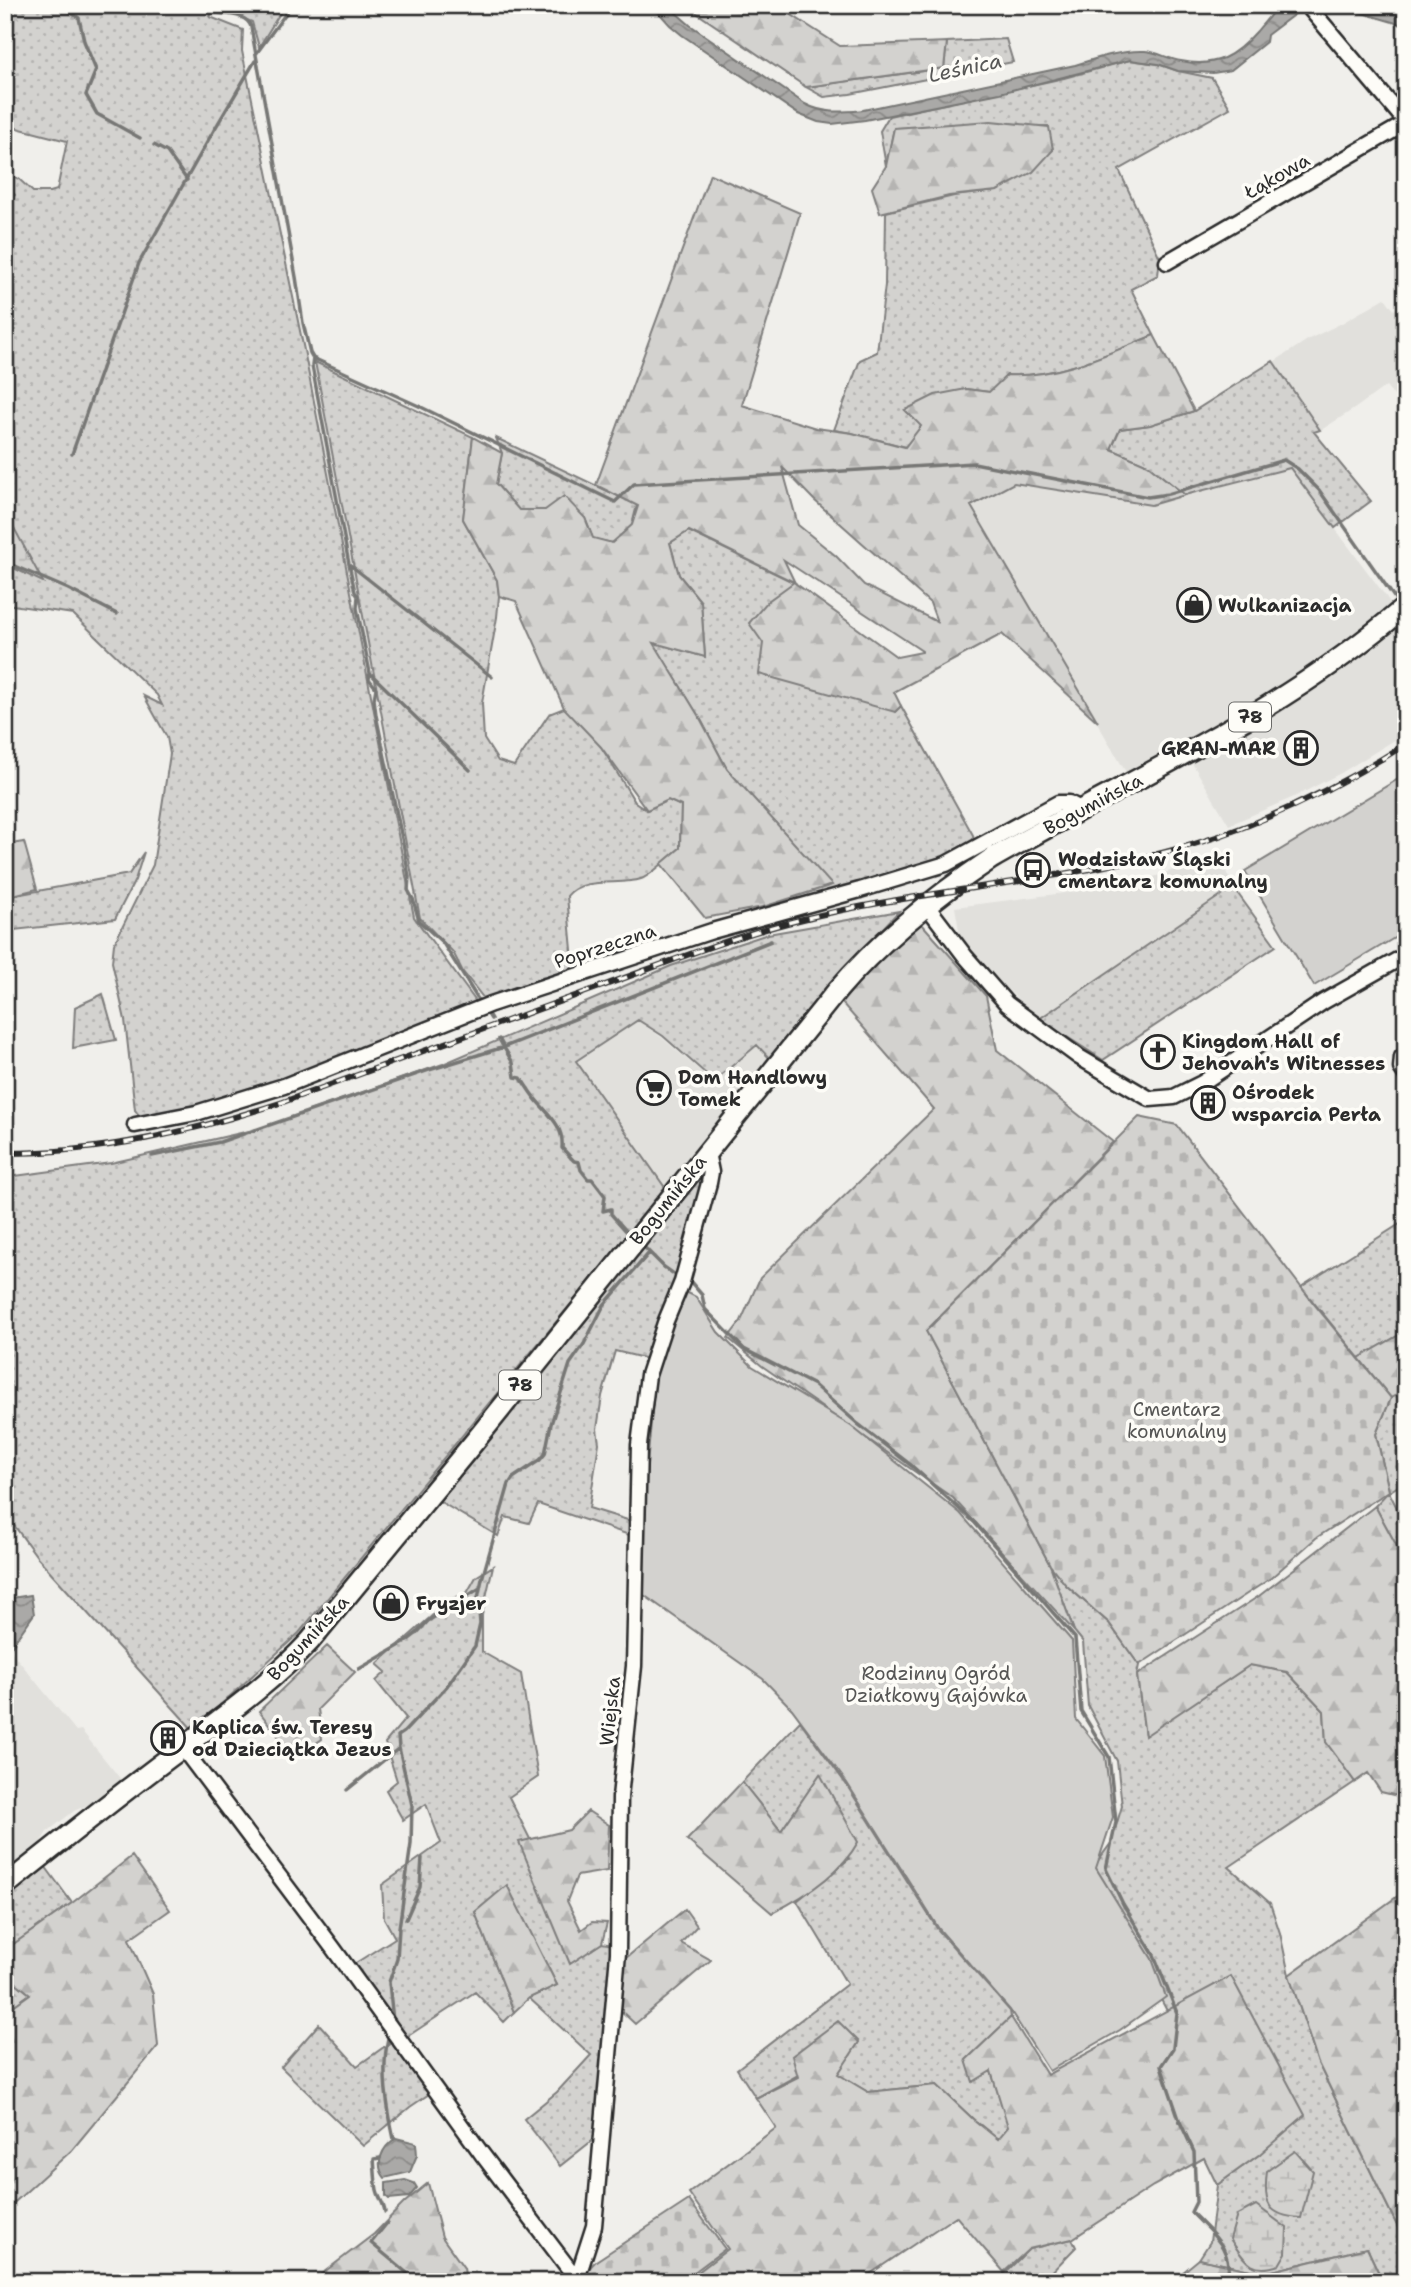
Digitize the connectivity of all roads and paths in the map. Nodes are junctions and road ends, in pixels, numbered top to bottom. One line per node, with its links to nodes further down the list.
1 (1310, 10): 2 (street)
2 (1406, 123): 3 (street, Łąkowa)
3 (1167, 262)
4 (1406, 606): 5 (main road, Bogumińska / 78)
5 (1082, 810): 6 (main road, Bogumińska / 78); 10 (street, Poprzeczna)
6 (927, 906): 7 (street); 11 (main road, Bogumińska / 78)
7 (1406, 955)
8 (1406, 1054): 9 (street)
9 (1406, 1075)
10 (135, 1125)
11 (706, 1153): 12 (main road, Bogumińska / 78); 14 (street, Wiejska)
12 (182, 1747): 13 (main road, Bogumińska / 78); 14 (street, Wiejska)
13 (5, 1886)
14 (577, 2281)

